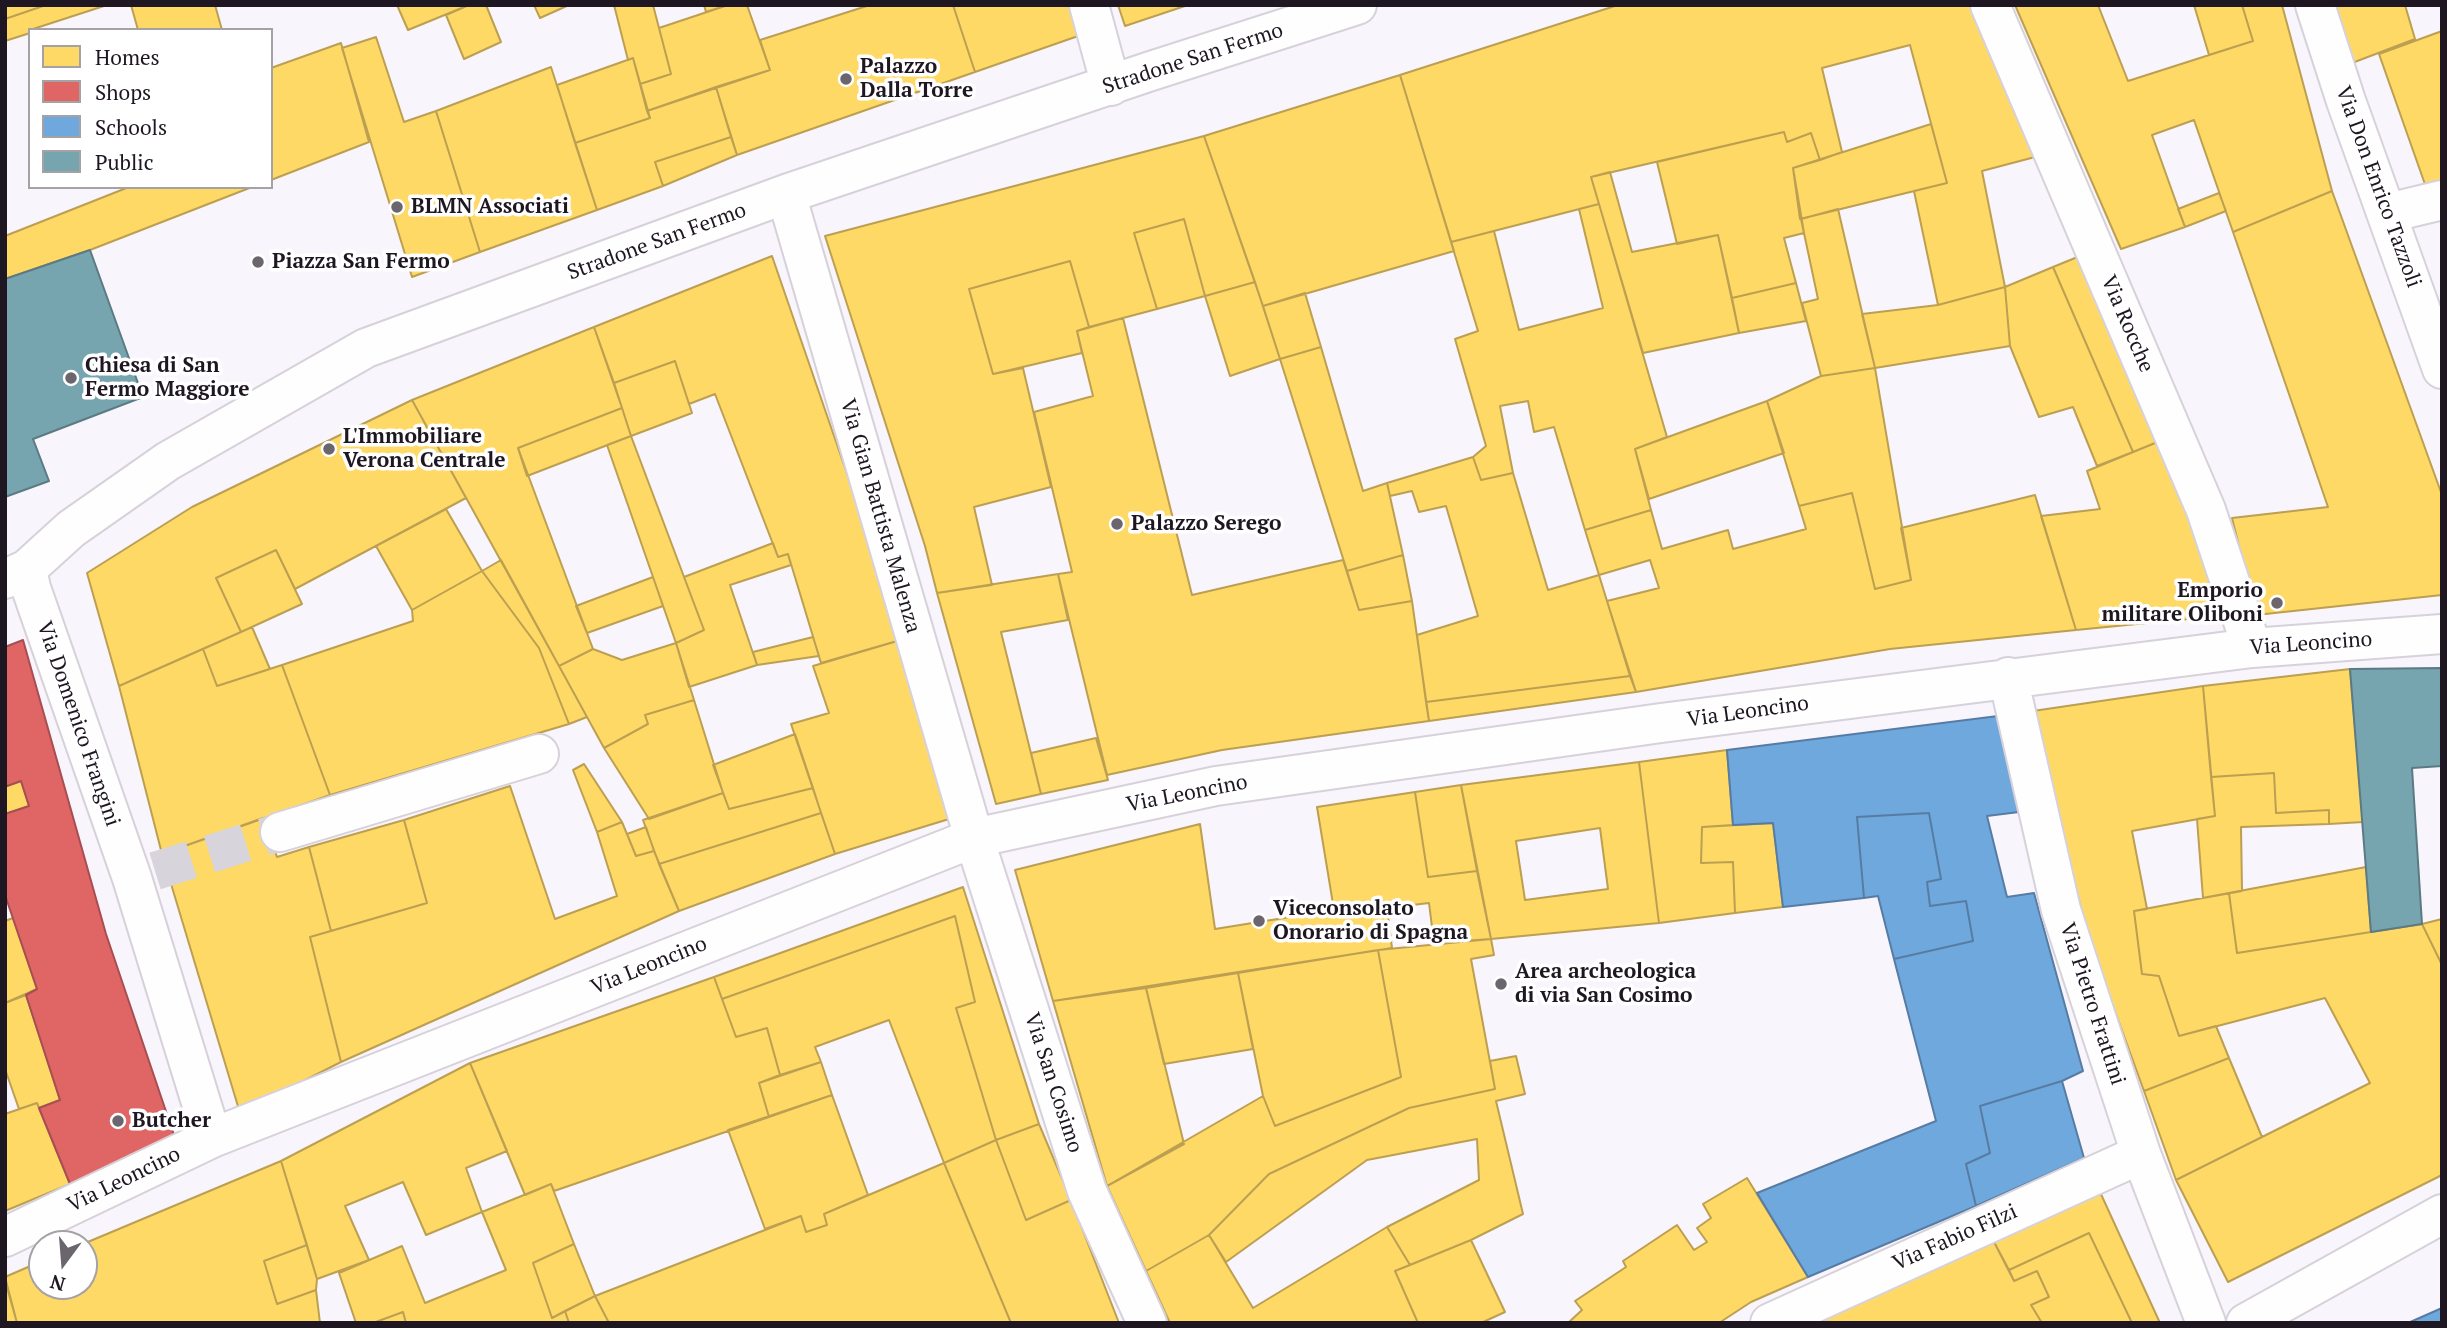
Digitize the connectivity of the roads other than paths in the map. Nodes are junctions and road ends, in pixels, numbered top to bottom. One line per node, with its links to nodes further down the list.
1 (1089, 5): 5 (street)
2 (1357, 5): 5 (street, Stradone San Fermo)
3 (1990, 5): 12 (street, Via Rocche)
4 (2315, 5): 8 (street, Via Don Enrico Tazzoli)
5 (1111, 86): 6 (street, Stradone San Fermo)
6 (786, 194): 10 (street, Stradone San Fermo); 16 (street, Via Gian Battista Malenza)
7 (2442, 200): 8 (street)
8 (2388, 214): 9 (street, Via Don Enrico Tazzoli)
9 (2442, 369)
10 (16, 574): 17 (street, Via Domenico Frangini)
11 (2442, 634): 12 (street, Via Leoncino)
12 (2252, 648): 13 (street, Via Leoncino)
13 (2008, 677): 16 (street, Via Leoncino); 18 (street, Via Pietro Frattini)
14 (538, 754): 15 (street)
15 (280, 832)
16 (974, 838): 17 (street, Via Leoncino); 21 (street, Via San Cosimo)
17 (212, 1138): 20 (street, Via Leoncino)
18 (2141, 1154): 22 (street, Via Fabio Filzi); 23 (street, Via Pietro Frattini)
19 (2442, 1214): 24 (street)
20 (5, 1237)
21 (1147, 1323)
22 (1769, 1323)
23 (2206, 1323)
24 (2246, 1323)

